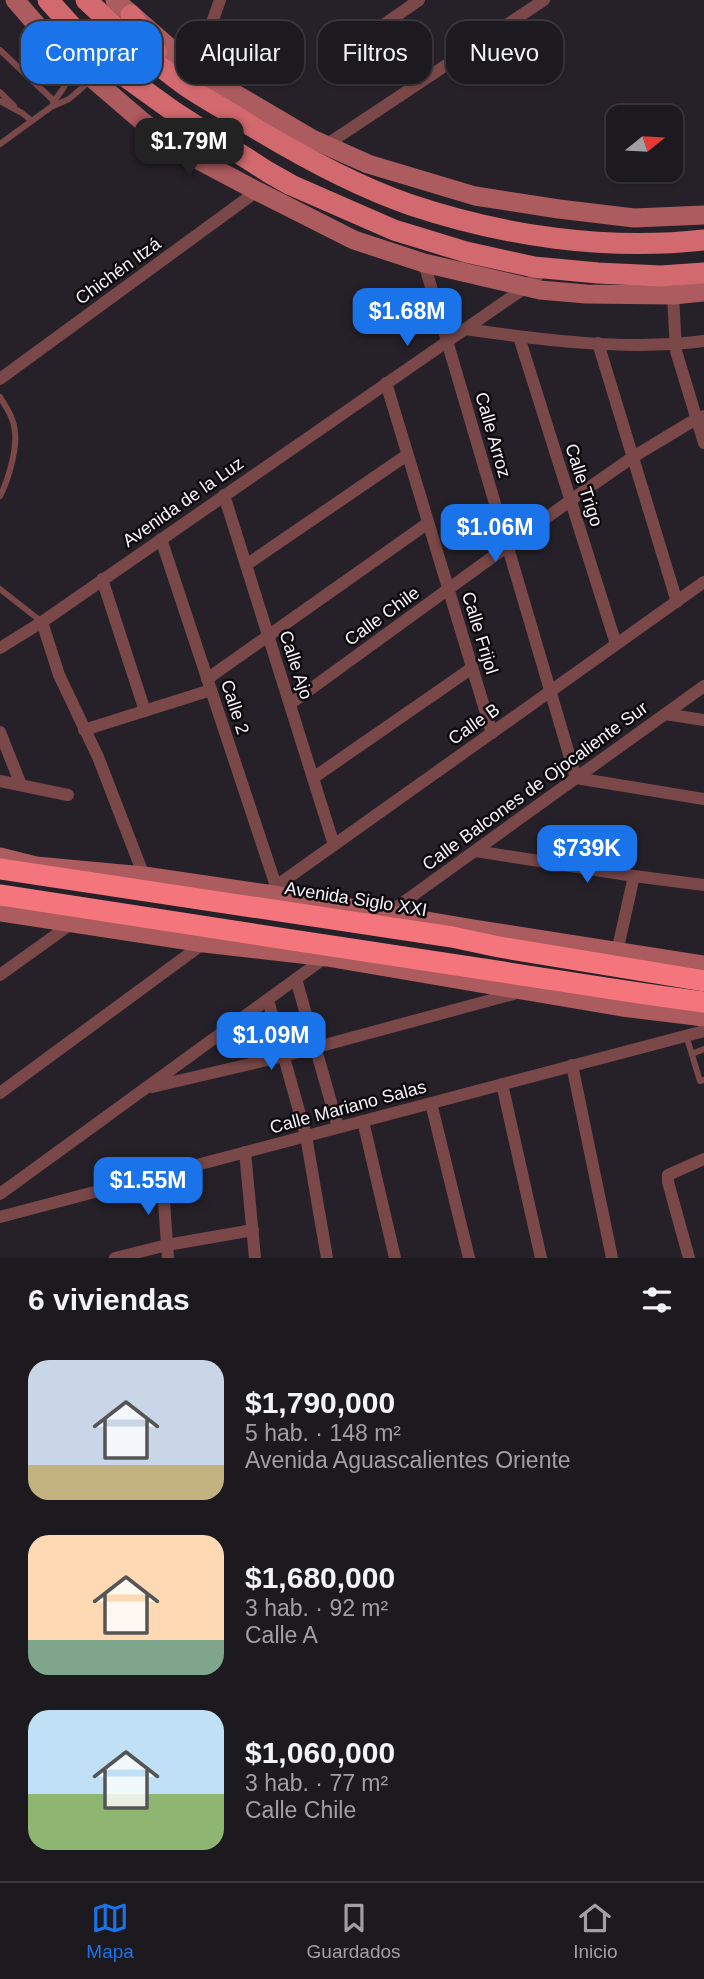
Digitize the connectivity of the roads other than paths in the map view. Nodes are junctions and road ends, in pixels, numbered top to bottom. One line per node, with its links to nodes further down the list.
1 (15, 0): 9 (street)
2 (48, 0): 26 (main road)
3 (86, 0): 14 (main road)
4 (115, 0): 8 (street)
5 (220, 0): 10 (street)
6 (419, 0): 11 (street)
7 (538, 2): 25 (street)
8 (131, 15): 13 (street); 14 (main road)
9 (33, 21)
10 (212, 21)
11 (389, 21)
12 (0, 50): 21 (lane)
13 (176, 54)
14 (169, 72): 25 (main road)
15 (66, 84): 21 (lane)
16 (87, 84): 21 (lane)
17 (99, 84): 27 (street)
18 (216, 84): 25 (street)
19 (0, 92): 22 (lane)
20 (0, 101): 22 (lane)
21 (52, 104): 23 (lane)
22 (22, 113): 23 (lane)
23 (32, 121): 24 (lane)
24 (0, 144)
25 (316, 152): 28 (street); 29 (main road)
26 (291, 185): 27 (street); 31 (main road)
27 (257, 191): 30 (street); 42 (street, Chichén Itzá)
28 (704, 215)
29 (704, 240)
30 (424, 262): 33 (street); 38 (street, Calle Arroz)
31 (545, 268): 32 (main road); 33 (street, Avenida de la Luz)
32 (704, 273)
33 (526, 286): 35 (street); 36 (street, Avenida de la Luz)
34 (704, 292): 35 (street)
35 (673, 295): 41 (street)
36 (465, 329): 37 (street); 38 (street, Avenida de la Luz)
37 (519, 337): 40 (street); 51 (street, Calle Trigo)
38 (447, 341): 43 (street, Avenida de la Luz); 54 (street, Calle Arroz)
39 (704, 341): 41 (street)
40 (598, 343): 41 (street); 48 (street)
41 (676, 345): 45 (street)
42 (0, 379)
43 (386, 383): 47 (street, Calle Frijol); 49 (street, Avenida de la Luz)
44 (0, 397): 50 (lane)
45 (700, 418): 46 (street); 48 (street, Calle Chile)
46 (704, 443)
47 (407, 455): 52 (street, Calle Frijol); 55 (street)
48 (633, 457): 51 (street, Calle Chile); 60 (street)
49 (224, 495): 53 (street, Avenida de la Luz); 55 (street, Calle Ajo)
50 (0, 496)
51 (571, 500): 54 (street, Calle Chile); 63 (street, Calle Trigo)
52 (428, 523): 59 (street, Calle Frijol); 62 (street)
53 (161, 539): 56 (street, Avenida de la Luz); 66 (street, Calle 2)
54 (508, 547): 59 (street, Calle Chile); 68 (street, Calle Arroz)
55 (246, 565): 62 (street, Calle Ajo)
56 (102, 579): 61 (street, Avenida de la Luz); 70 (street)
57 (704, 582): 60 (street, Calle B)
58 (0, 589): 61 (lane)
59 (449, 590): 65 (street, Calle Frijol); 69 (street, Calle Chile)
60 (677, 602): 63 (street, Calle B)
61 (42, 622): 64 (street, Avenida de la Luz); 73 (street)
62 (268, 635): 66 (street); 69 (street, Calle Ajo)
63 (616, 644): 68 (street, Calle B)
64 (0, 649)
65 (472, 668): 75 (street, Calle Frijol); 76 (street)
66 (209, 684): 70 (street); 89 (street, Calle 2)
67 (704, 686): 71 (street, Calle Balcones de Ojocaliente Sur)
68 (550, 692): 75 (street, Calle B); 77 (street, Calle Arroz)
69 (290, 704): 76 (street, Calle Ajo)
70 (145, 711): 73 (street)
71 (665, 714): 72 (street); 77 (street, Calle Balcones de Ojocaliente Sur)
72 (704, 720)
73 (84, 730): 86 (street)
74 (0, 733): 79 (street)
75 (492, 733): 82 (street, Calle B)
76 (313, 778): 82 (street, Calle Ajo)
77 (576, 778): 81 (street); 83 (street, Calle Balcones de Ojocaliente Sur)
78 (0, 781): 79 (street)
79 (21, 786): 80 (street)
80 (68, 795)
81 (704, 799)
82 (334, 845): 89 (street, Calle B)
83 (475, 850): 87 (street); 92 (street, Calle Balcones de Ojocaliente Sur)
84 (0, 857): 86 (street, Avenida Siglo XXI)
85 (0, 869): 96 (highway, Avenida Siglo XXI)
86 (144, 876): 89 (street, Avenida Siglo XXI)
87 (634, 876): 88 (street); 97 (street)
88 (704, 885)
89 (270, 890): 92 (street, Avenida Siglo XXI)
90 (0, 895): 95 (highway)
91 (0, 912): 93 (street)
92 (387, 914): 94 (street, Avenida Siglo XXI)
93 (71, 924): 95 (street); 101 (street)
94 (474, 929): 96 (highway); 97 (street, Avenida Siglo XXI)
95 (206, 936): 98 (street); 99 (highway); 119 (street)
96 (452, 937): 103 (highway, Avenida Siglo XXI)
97 (617, 952): 100 (street, Avenida Siglo XXI)
98 (327, 957): 99 (street); 102 (street)
99 (383, 960): 104 (street); 105 (highway)
100 (704, 965)
101 (0, 975)
102 (296, 979): 106 (street); 111 (street)
103 (704, 981)
104 (525, 990): 105 (street); 111 (street)
105 (616, 998): 107 (highway); 108 (street)
106 (268, 1000): 114 (street); 118 (street)
107 (704, 1002)
108 (704, 1017)
109 (704, 1031): 110 (street, Calle Mariano Salas)
110 (686, 1035): 113 (lane); 115 (street, Calle Mariano Salas)
111 (315, 1047): 114 (street); 122 (street)
112 (704, 1049): 113 (lane)
113 (692, 1054): 116 (lane)
114 (284, 1056): 118 (street); 123 (street)
115 (572, 1065): 117 (street, Calle Mariano Salas); 137 (street)
116 (704, 1080)
117 (502, 1084): 120 (street, Calle Mariano Salas); 136 (street)
118 (145, 1089): 127 (street)
119 (0, 1093)
120 (431, 1103): 121 (street, Calle Mariano Salas); 135 (street)
121 (363, 1121): 122 (street, Calle Mariano Salas); 134 (street)
122 (338, 1127): 123 (street, Calle Mariano Salas)
123 (306, 1136): 124 (street, Calle Mariano Salas); 133 (street)
124 (245, 1152): 126 (street, Calle Mariano Salas); 129 (street)
125 (704, 1159): 138 (street)
126 (162, 1174): 128 (street, Calle Mariano Salas); 130 (street)
127 (0, 1194)
128 (0, 1217)
129 (253, 1230): 130 (street); 132 (street)
130 (167, 1252): 131 (street)
131 (115, 1258)
132 (255, 1258)
133 (327, 1258)
134 (394, 1258)
135 (469, 1258)
136 (541, 1258)
137 (612, 1258)
138 (689, 1258)

